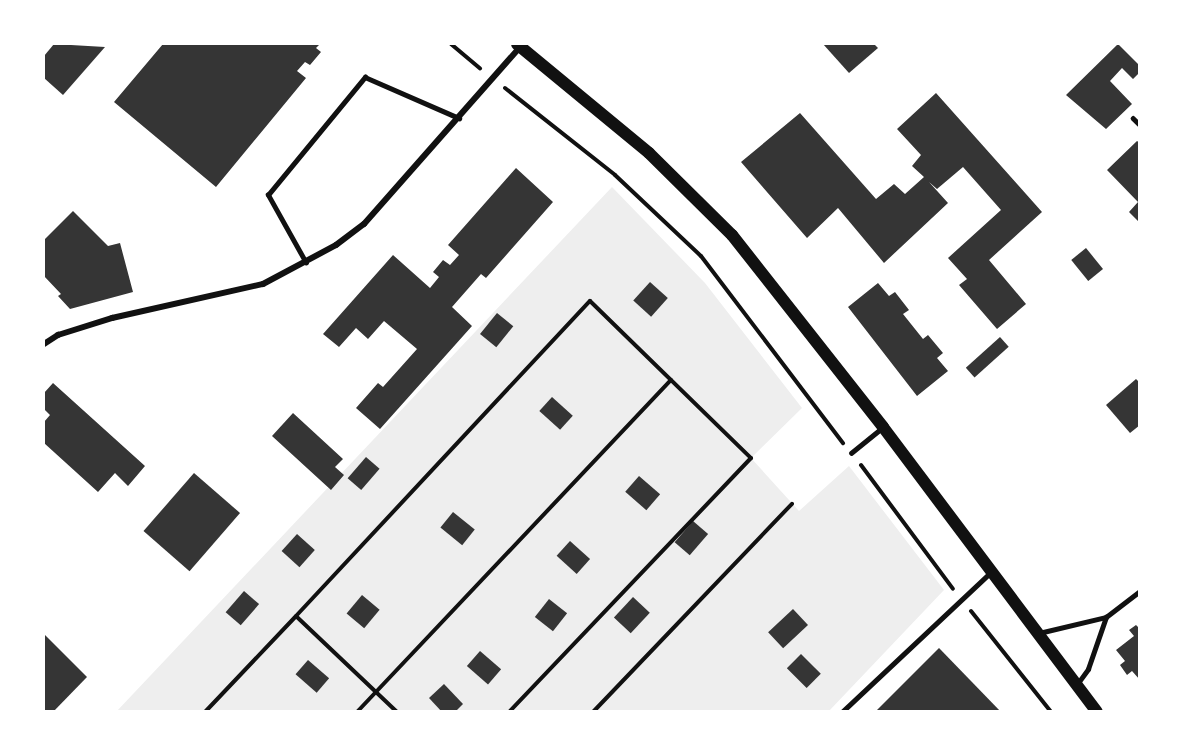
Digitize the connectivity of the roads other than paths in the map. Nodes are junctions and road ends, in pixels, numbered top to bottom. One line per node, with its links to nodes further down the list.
1 (518, 45): 2 (street); 7 (main road)
2 (459, 118): 5 (street); 5 (lane)
3 (1133, 118): 4 (lane)
4 (1140, 124)
5 (306, 264): 6 (street)
6 (44, 344)
7 (883, 427): 8 (lane); 9 (main road)
8 (851, 453)
9 (992, 571): 12 (main road); 14 (lane)
10 (1140, 591): 11 (lane)
11 (1106, 617): 12 (lane); 13 (lane)
12 (1038, 633): 13 (main road)
13 (1076, 684): 15 (main road)
14 (842, 711)
15 (1097, 711)

